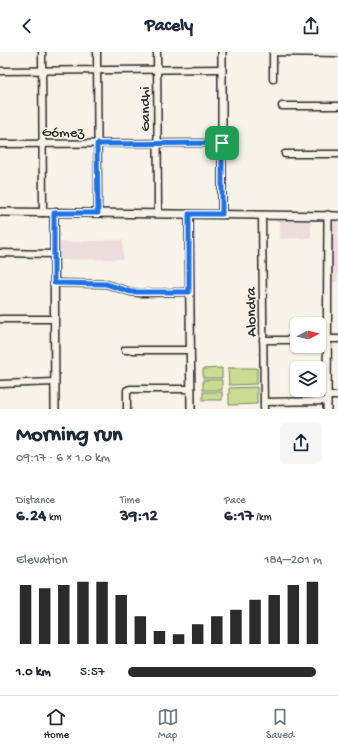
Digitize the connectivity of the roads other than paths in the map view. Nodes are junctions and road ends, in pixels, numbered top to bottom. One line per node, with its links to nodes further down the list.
1 (42, 52): 9 (street)
2 (97, 52): 10 (street)
3 (157, 52): 11 (street, Gandhi)
4 (222, 52): 8 (main road)
5 (273, 52): 6 (street); 13 (street)
6 (302, 52): 7 (street)
7 (338, 53)
8 (222, 69): 11 (street); 16 (main road)
9 (42, 70): 10 (street); 12 (street); 18 (street)
10 (97, 70): 11 (street); 19 (street)
11 (157, 70): 20 (street, Gandhi)
12 (0, 71)
13 (273, 78)
14 (282, 106): 15 (street)
15 (338, 106)
16 (222, 143): 20 (street, Gómez); 29 (main road)
17 (0, 144): 18 (street, Gómez)
18 (42, 144): 19 (street, Gómez); 24 (street)
19 (97, 144): 20 (street, Gómez); 26 (street)
20 (158, 144): 27 (street, Gandhi)
21 (285, 154): 22 (street)
22 (338, 154)
23 (0, 212): 24 (main road)
24 (42, 213): 25 (main road)
25 (54, 213): 26 (main road); 34 (main road)
26 (98, 213): 27 (main road)
27 (158, 213): 28 (main road)
28 (189, 214): 29 (main road); 36 (main road)
29 (222, 214): 30 (main road)
30 (262, 215): 31 (main road); 41 (street, Alondra)
31 (328, 216): 32 (main road); 39 (main road)
32 (338, 216)
33 (0, 253): 34 (street)
34 (54, 254): 35 (main road)
35 (54, 283): 36 (street); 38 (main road)
36 (189, 292): 44 (main road)
37 (0, 319): 38 (street)
38 (54, 319): 45 (main road)
39 (327, 339): 40 (street); 49 (main road)
40 (338, 339)
41 (263, 340): 42 (street); 50 (street, Alondra)
42 (290, 340)
43 (125, 350): 44 (street)
44 (190, 350): 47 (main road)
45 (55, 382): 46 (street); 51 (main road)
46 (0, 384)
47 (191, 389): 52 (street); 53 (main road)
48 (338, 396): 49 (street)
49 (327, 402): 50 (street)
50 (264, 406)
51 (55, 409)
52 (127, 409)
53 (191, 409)

